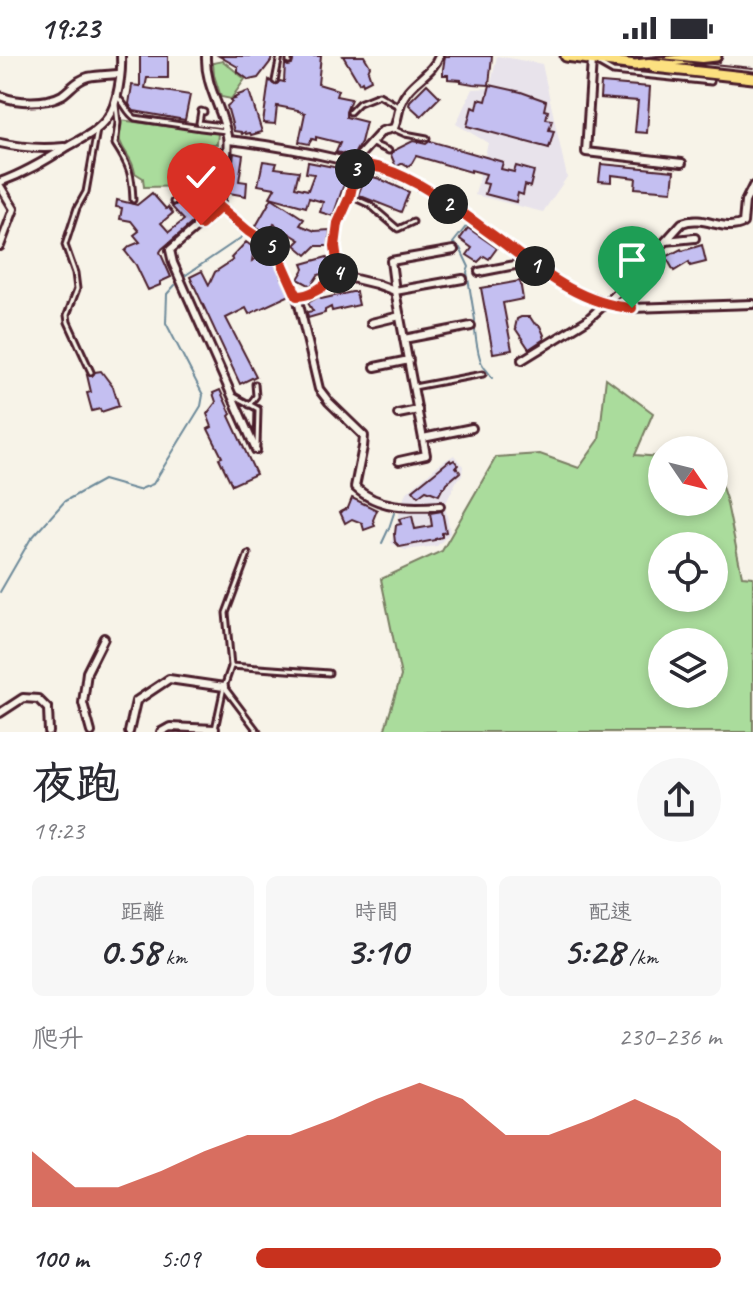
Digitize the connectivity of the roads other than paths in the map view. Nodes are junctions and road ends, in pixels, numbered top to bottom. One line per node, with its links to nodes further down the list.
1 (121, 56): 11 (street)
2 (206, 56): 20 (street)
3 (280, 56): 13 (lane)
4 (289, 56): 9 (lane)
5 (439, 56): 17 (street)
6 (566, 56): 8 (main road)
7 (716, 56): 10 (main road)
8 (592, 60): 10 (main road); 14 (lane); 30 (street)
9 (289, 62)
10 (635, 65): 12 (main road)
11 (119, 74): 15 (street); 16 (street)
12 (753, 78)
13 (275, 81)
14 (711, 82)
15 (0, 96)
16 (116, 100): 20 (lane); 22 (street); 35 (lane)
17 (398, 106): 19 (lane); 21 (street)
18 (204, 112): 20 (lane)
19 (350, 112)
20 (225, 128): 24 (street)
21 (394, 128): 23 (lane); 26 (street)
22 (97, 130): 27 (street); 58 (lane)
23 (427, 138)
24 (228, 140): 29 (street); 33 (street)
25 (0, 143): 27 (street)
26 (370, 143): 28 (lane); 29 (street)
27 (68, 146): 31 (street)
28 (389, 151)
29 (357, 163): 34 (street); 43 (street)
30 (682, 163)
31 (0, 184): 41 (street)
32 (753, 186): 40 (street)
33 (221, 190): 36 (lane); 37 (street)
34 (350, 196): 38 (lane); 45 (street)
35 (133, 200)
36 (173, 202)
37 (220, 207): 48 (street); 62 (street)
38 (413, 222)
39 (695, 238): 40 (street)
40 (666, 241): 49 (street)
41 (0, 246)
42 (454, 250): 47 (street)
43 (526, 259): 44 (street); 49 (street)
44 (479, 272)
45 (339, 275): 47 (street); 48 (street)
46 (463, 279): 47 (street)
47 (395, 291): 51 (street)
48 (297, 296): 70 (street)
49 (604, 304): 50 (street); 56 (street)
50 (753, 304)
51 (400, 316): 52 (street); 54 (street)
52 (371, 323)
53 (471, 326): 54 (street)
54 (404, 339): 55 (street)
55 (409, 360): 57 (street); 61 (street)
56 (522, 360)
57 (375, 367)
58 (91, 372)
59 (483, 374): 61 (lane)
60 (255, 384): 63 (lane)
61 (414, 387): 64 (street)
62 (232, 395): 63 (lane); 68 (street)
63 (249, 405): 68 (lane)
64 (418, 410): 65 (street); 67 (street)
65 (398, 414)
66 (472, 428): 67 (street)
67 (423, 438): 69 (street)
68 (256, 450)
69 (399, 461)
70 (440, 506)
71 (248, 554): 73 (lane)
72 (104, 638): 79 (street)
73 (231, 666): 74 (lane); 75 (lane)
74 (329, 673)
75 (224, 687): 77 (lane); 80 (street); 82 (lane)
76 (0, 713): 78 (street)
77 (215, 729): 81 (street)
78 (49, 732)
79 (91, 732)
80 (129, 732)
81 (161, 732)
82 (258, 732)

